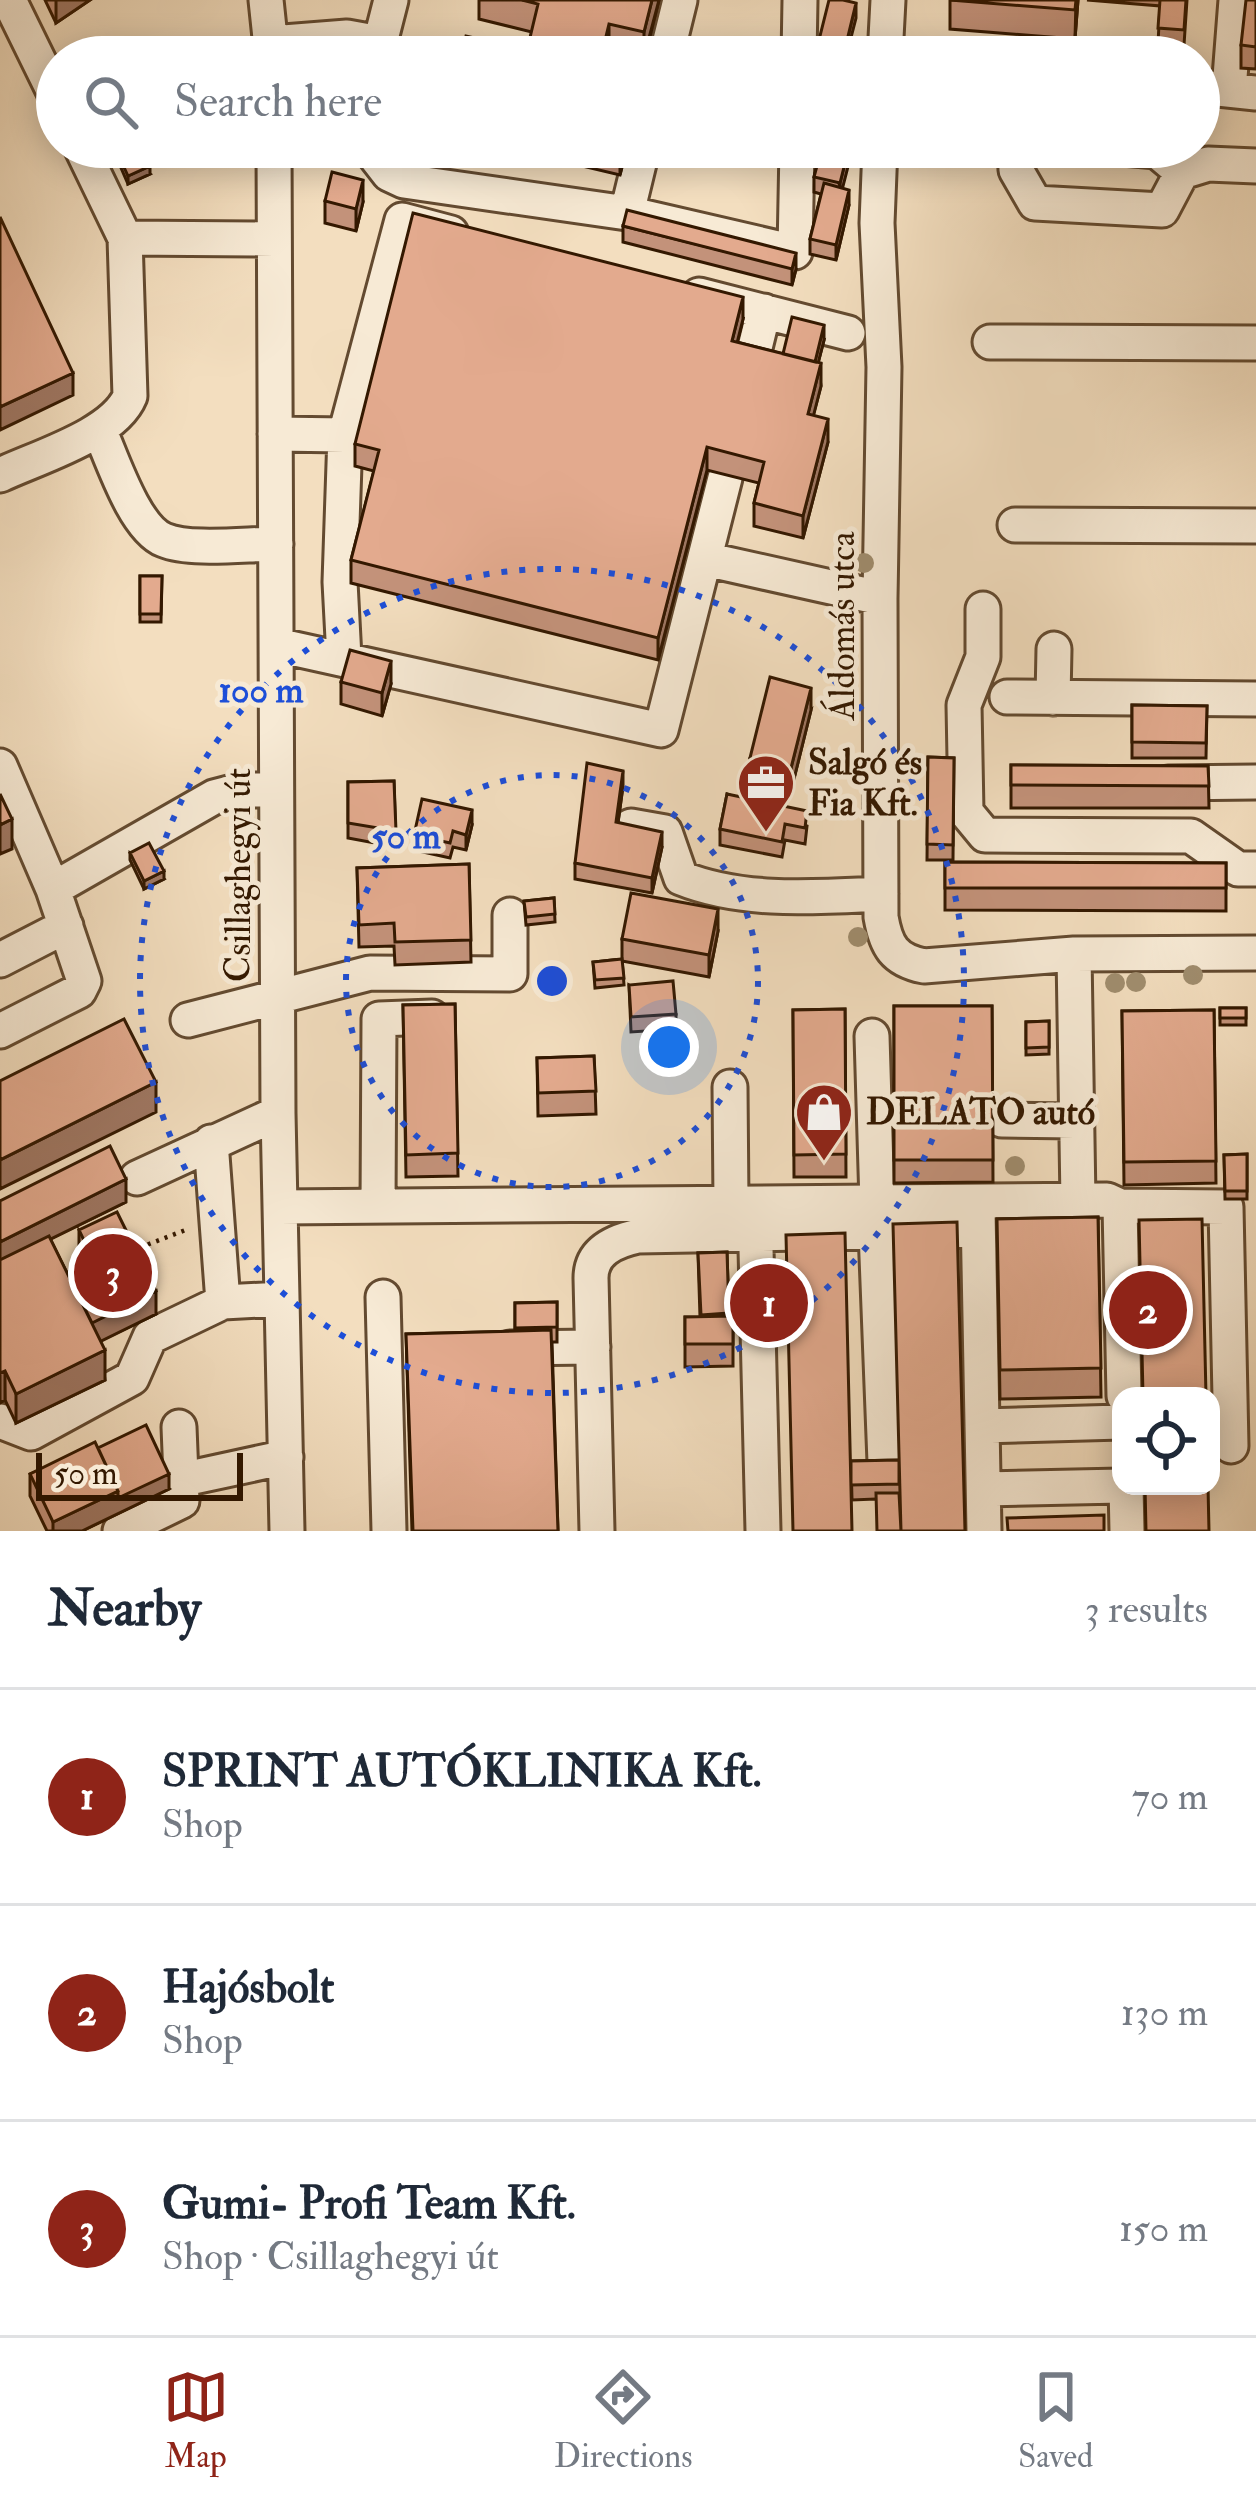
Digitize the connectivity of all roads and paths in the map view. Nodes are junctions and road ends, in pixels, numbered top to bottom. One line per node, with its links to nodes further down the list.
1 (9, 0): 13 (street)
2 (266, 0): 8 (street)
3 (391, 0): 9 (street)
4 (680, 0): 10 (street)
5 (800, 0): 11 (street)
6 (888, 0): 12 (street)
7 (1236, 0): 14 (street)
8 (270, 36)
9 (382, 36)
10 (671, 36)
11 (799, 36)
12 (892, 36)
13 (36, 55)
14 (1228, 90)
15 (1220, 164): 16 (street)
16 (1256, 166)
17 (91, 168): 28 (street)
18 (274, 168): 29 (street, Csillaghegyi út)
19 (385, 168): 27 (street)
20 (638, 168): 27 (street)
21 (797, 168): 27 (street)
22 (879, 168): 46 (street, Áldomás utca)
23 (1016, 168): 26 (street)
24 (1177, 168): 26 (street)
25 (1195, 168): 26 (street)
26 (1182, 172)
27 (627, 213)
28 (125, 238): 29 (street); 37 (street)
29 (274, 239): 38 (street, Csillaghegyi út)
30 (492, 243): 39 (street)
31 (674, 289): 32 (street)
32 (764, 311): 33 (street); 36 (street)
33 (848, 333)
34 (990, 342): 35 (street)
35 (1256, 343)
36 (751, 364)
37 (99, 429): 40 (street); 44 (street)
38 (275, 434): 39 (street); 44 (street, Csillaghegyi út)
39 (345, 435): 50 (street)
40 (0, 475)
41 (725, 478): 45 (street)
42 (1015, 525): 43 (street)
43 (1256, 526)
44 (276, 544): 48 (street, Csillaghegyi út)
45 (705, 560): 46 (street); 50 (street)
46 (880, 598): 61 (street, Áldomás utca)
47 (983, 610): 59 (street)
48 (277, 645): 50 (street); 57 (street, Csillaghegyi út)
49 (1054, 649): 52 (street)
50 (344, 658)
51 (1007, 698): 52 (street)
52 (1053, 698): 53 (street)
53 (1256, 699)
54 (0, 766): 60 (street)
55 (1256, 782): 56 (street)
56 (1146, 783)
57 (276, 790): 60 (street); 67 (street, Csillaghegyi út)
58 (632, 826): 61 (street)
59 (1256, 868)
60 (53, 889): 63 (street)
61 (881, 894): 65 (street, Áldomás utca)
62 (510, 915): 67 (street)
63 (66, 926): 66 (street); 70 (street)
64 (1256, 953): 65 (street, Áldomás utca)
65 (1074, 954): 75 (street)
66 (0, 959)
67 (277, 997): 69 (street); 73 (street, Csillaghegyi út)
68 (431, 1017): 79 (street)
69 (188, 1020)
70 (0, 1031)
71 (872, 1036): 84 (street)
72 (730, 1087): 82 (street)
73 (278, 1113): 76 (street); 81 (street, Csillaghegyi út)
74 (1002, 1120): 75 (street)
75 (1075, 1120): 78 (street)
76 (211, 1142): 77 (street); 89 (street)
77 (137, 1178)
78 (1078, 1201): 80 (street); 83 (street)
79 (378, 1205): 81 (street); 82 (street)
80 (1120, 1206): 92 (street); 97 (street)
81 (280, 1207): 88 (street, Csillaghegyi út)
82 (748, 1212): 84 (street); 90 (street); 108 (street)
83 (978, 1216): 84 (street); 96 (street)
84 (876, 1217): 99 (street)
85 (197, 1225): 86 (path)
86 (126, 1252)
87 (382, 1297): 106 (street)
88 (282, 1299): 89 (street); 98 (street, Csillaghegyi út)
89 (224, 1302): 93 (street)
90 (592, 1347): 91 (street); 107 (street)
91 (477, 1349)
92 (1124, 1387)
93 (0, 1421)
94 (1112, 1422): 96 (street)
95 (178, 1426): 100 (street)
96 (982, 1426): 102 (street)
97 (1231, 1445)
98 (286, 1457): 100 (street); 105 (street, Csillaghegyi út)
99 (885, 1462)
100 (180, 1480): 104 (street)
101 (1112, 1486): 102 (street)
102 (984, 1489): 109 (street)
103 (1125, 1495): 110 (street)
104 (120, 1531)
105 (287, 1531)
106 (389, 1531)
107 (597, 1531)
108 (763, 1531)
109 (984, 1531)
110 (1127, 1531)

